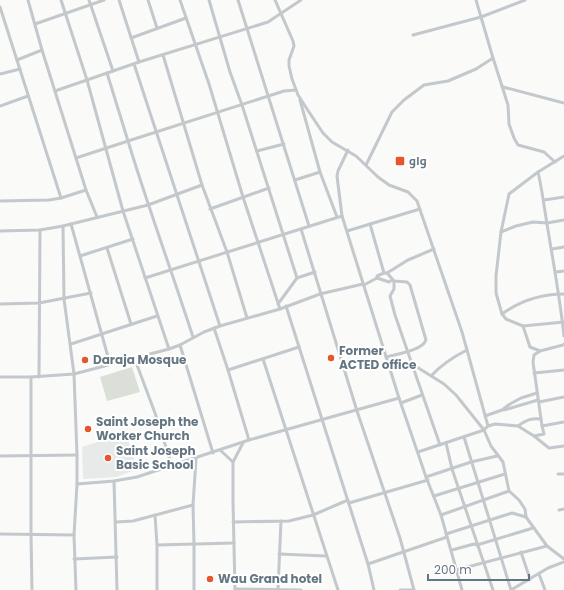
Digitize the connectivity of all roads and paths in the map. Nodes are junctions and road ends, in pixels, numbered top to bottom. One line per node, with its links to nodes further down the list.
1 (28, 0): 20 (street)
2 (61, 0): 16 (street)
3 (89, 0): 14 (street)
4 (104, 0): 14 (street)
5 (119, 0): 25 (street)
6 (148, 0): 21 (street)
7 (180, 0): 19 (street)
8 (209, 0): 24 (street)
9 (238, 0): 22 (street)
10 (275, 0): 17 (street)
11 (301, 0): 17 (street)
12 (476, 0): 18 (street)
13 (525, 0): 18 (street)
14 (91, 4): 16 (street); 34 (street)
15 (0, 7): 30 (street)
16 (65, 13): 20 (street); 37 (street)
17 (280, 14): 22 (street); 39 (street)
18 (481, 17): 23 (street); 29 (street)
19 (186, 18): 21 (street); 26 (street)
20 (35, 24): 27 (street)
21 (156, 28): 25 (street)
22 (247, 30): 24 (street); 43 (street)
23 (413, 35)
24 (220, 37): 26 (street); 45 (street)
25 (131, 38): 31 (street)
26 (195, 44): 28 (street); 47 (street)
27 (42, 50): 30 (street); 40 (street)
28 (163, 54): 31 (street); 48 (street)
29 (493, 58): 38 (street); 58 (street)
30 (17, 60): 33 (street)
31 (139, 62): 32 (street)
32 (134, 64): 34 (street); 49 (street)
33 (20, 69): 36 (street); 42 (street)
34 (113, 71): 35 (street)
35 (107, 73): 37 (street); 50 (street)
36 (0, 74)
37 (87, 80): 40 (street); 52 (street)
38 (503, 87): 44 (street); 57 (street)
39 (296, 90): 41 (street); 43 (street)
40 (55, 91): 56 (street)
41 (298, 95): 53 (street); 59 (street)
42 (28, 96): 46 (street); 68 (street)
43 (269, 96): 45 (street); 51 (street)
44 (564, 103)
45 (242, 105): 47 (street); 54 (street)
46 (0, 106)
47 (218, 113): 48 (street); 66 (street)
48 (184, 123): 49 (street); 62 (street)
49 (156, 132): 50 (street); 65 (street)
50 (128, 141): 52 (street); 71 (street)
51 (284, 144): 54 (street); 61 (street)
52 (106, 148): 56 (street); 74 (street)
53 (348, 150): 58 (street); 75 (street)
54 (257, 151): 63 (street)
55 (564, 156): 57 (street)
56 (76, 158): 64 (street)
57 (555, 162): 60 (street)
58 (366, 165): 73 (street)
59 (320, 172): 61 (street); 77 (street)
60 (538, 172): 69 (street); 88 (street)
61 (295, 180): 83 (street)
62 (202, 185): 65 (street); 72 (street)
63 (269, 188): 66 (street); 89 (street)
64 (86, 190): 68 (street); 76 (street)
65 (176, 194): 71 (street); 98 (street)
66 (243, 197): 72 (street); 91 (street)
67 (564, 197): 69 (street)
68 (61, 198): 70 (street)
69 (544, 200): 79 (street)
70 (0, 201)
71 (148, 206): 74 (street); 99 (street)
72 (210, 209): 96 (street)
73 (420, 209): 81 (street); 94 (street)
74 (123, 211): 76 (street); 90 (street)
75 (342, 216): 77 (street); 87 (street)
76 (97, 217): 80 (street)
77 (337, 217): 83 (street)
78 (564, 220): 79 (street)
79 (547, 222): 88 (street); 95 (street)
80 (71, 224): 82 (street); 97 (street)
81 (370, 224): 87 (street); 103 (street)
82 (63, 226): 85 (street); 113 (street)
83 (309, 226): 84 (street)
84 (301, 229): 89 (street); 101 (street)
85 (40, 230): 86 (street); 115 (street)
86 (0, 231)
87 (347, 231): 108 (street)
88 (500, 232): 119 (street)
89 (283, 234): 91 (street); 105 (street)
90 (133, 239): 93 (street); 104 (street)
91 (257, 242): 96 (street); 116 (street)
92 (564, 247): 95 (street)
93 (107, 248): 97 (street); 123 (street)
94 (434, 249): 103 (street); 135 (street)
95 (552, 249): 102 (street)
96 (227, 252): 98 (street); 121 (street)
97 (80, 256): 109 (street)
98 (198, 261): 99 (street); 124 (street)
99 (171, 269): 104 (street); 129 (street)
100 (564, 271): 102 (street)
101 (315, 272): 105 (street); 110 (street)
102 (556, 272): 111 (street)
103 (385, 273): 106 (street); 107 (street)
104 (145, 278): 120 (street)
105 (297, 278): 116 (street)
106 (377, 278): 107 (street); 108 (street)
107 (393, 281): 137 (street); 137 (street)
108 (363, 284): 110 (street); 139 (street)
109 (91, 293): 113 (street); 127 (street)
110 (320, 294): 117 (street); 158 (street)
111 (559, 294): 112 (street); 119 (street); 122 (street)
112 (564, 294)
113 (64, 299): 115 (street); 130 (street)
114 (0, 304): 115 (street)
115 (39, 304): 147 (street)
116 (278, 304): 118 (street)
117 (286, 306): 118 (street); 133 (street)
118 (280, 309): 121 (street)
119 (502, 314): 125 (street)
120 (157, 316): 123 (street); 134 (street)
121 (247, 318): 124 (street)
122 (563, 322): 125 (street); 128 (street)
123 (131, 324): 127 (street)
124 (220, 326): 126 (street)
125 (523, 326): 136 (street)
126 (214, 328): 129 (street); 143 (street)
127 (102, 334): 130 (street); 141 (street)
128 (564, 336)
129 (193, 337): 132 (street)
130 (71, 344): 146 (street)
131 (564, 344): 136 (street)
132 (180, 345): 134 (street); 176 (street)
133 (299, 347): 140 (street); 160 (street)
134 (168, 349): 138 (street)
135 (467, 350): 148 (street); 159 (street)
136 (540, 351): 145 (street)
137 (407, 352): 139 (street); 142 (street)
138 (134, 357): 141 (street); 185 (street)
139 (386, 357): 153 (street)
140 (263, 359): 143 (street); 166 (street)
141 (110, 364): 146 (street)
142 (412, 364): 148 (street); 152 (street)
143 (228, 370): 170 (street)
144 (564, 370): 145 (street)
145 (534, 373): 151 (street)
146 (74, 374): 147 (street); 178 (street)
147 (39, 376): 150 (street)
148 (431, 376): 167 (street)
149 (0, 377): 150 (street)
150 (31, 377): 180 (street)
151 (537, 393): 155 (street); 157 (street)
152 (422, 395): 156 (street); 173 (street)
153 (399, 398): 156 (street); 158 (street)
154 (564, 398): 155 (street)
155 (538, 401): 157 (street); 161 (street)
156 (401, 402): 177 (street)
157 (502, 410): 159 (street)
158 (357, 411): 160 (street); 196 (street)
159 (485, 416): 163 (street)
160 (323, 419): 166 (street); 198 (street)
161 (542, 419): 164 (street); 165 (street)
162 (564, 422): 165 (street)
163 (488, 426): 164 (street); 167 (street)
164 (518, 426): 168 (street)
165 (542, 426): 168 (street)
166 (286, 430): 170 (street); 205 (street)
167 (484, 430): 169 (street); 181 (street)
168 (534, 436): 174 (street)
169 (464, 437): 172 (street); 184 (street)
170 (249, 440): 171 (street)
171 (243, 442): 175 (street); 183 (street)
172 (446, 443): 173 (street); 186 (street)
173 (440, 445): 177 (street)
174 (564, 446)
175 (220, 450): 176 (street); 183 (street)
176 (214, 452): 182 (street)
177 (418, 452): 190 (street)
178 (77, 455): 180 (street); 193 (street)
179 (0, 456): 180 (street)
180 (32, 456): 215 (street)
181 (497, 456): 184 (street); 187 (street)
182 (196, 459): 185 (street); 200 (street)
183 (233, 462): 211 (street)
184 (471, 462): 186 (street); 192 (street)
185 (172, 466): 191 (street)
186 (452, 469): 190 (street); 194 (street)
187 (504, 474): 192 (street); 195 (street)
188 (558, 474): 189 (street)
189 (564, 474)
190 (427, 478): 196 (street); 197 (street)
191 (114, 481): 193 (street); 210 (street)
192 (477, 483): 194 (street); 199 (street)
193 (77, 484): 216 (street)
194 (459, 489): 197 (street); 201 (street)
195 (509, 491): 199 (street); 207 (street)
196 (384, 493): 198 (street); 225 (street)
197 (434, 496): 206 (street)
198 (348, 501): 205 (street); 234 (street)
199 (483, 501): 201 (street); 208 (street)
200 (192, 505): 204 (street); 221 (street)
201 (465, 508): 206 (street); 212 (street)
202 (564, 509): 203 (street)
203 (559, 510)
204 (155, 515): 210 (street); 220 (street)
205 (313, 515): 209 (street); 228 (street)
206 (441, 515): 217 (street)
207 (526, 518): 208 (street); 213 (street)
208 (489, 520): 212 (street); 218 (street)
209 (281, 521): 211 (street); 227 (street)
210 (116, 522): 230 (street)
211 (233, 522): 219 (street)
212 (471, 526): 217 (street); 222 (street)
213 (533, 528): 218 (street); 223 (street)
214 (0, 534): 215 (street)
215 (31, 534): 216 (street); 239 (street)
216 (74, 535): 229 (street)
217 (447, 535): 224 (street); 225 (street)
218 (495, 539): 222 (street); 231 (street)
219 (234, 543): 221 (street); 244 (street)
220 (157, 544): 221 (street); 242 (street)
221 (194, 544): 243 (street)
222 (477, 545): 224 (street); 233 (street)
223 (547, 546): 226 (street); 232 (street)
224 (452, 550): 235 (street)
225 (403, 551): 234 (street); 249 (street)
226 (521, 552): 231 (street); 237 (street)
227 (279, 554): 228 (street); 238 (street)
228 (326, 556): 246 (street)
229 (74, 558): 230 (street); 240 (street)
230 (117, 558): 241 (street)
231 (501, 559): 233 (street); 252 (street)
232 (564, 561): 236 (street)
233 (484, 563): 235 (street); 251 (street)
234 (368, 564): 247 (street)
235 (456, 570): 250 (street)
236 (538, 574): 237 (street); 253 (street)
237 (530, 579): 252 (street)
238 (278, 589): 244 (street); 245 (street)
239 (32, 590)
240 (76, 590)
241 (117, 590)
242 (157, 590)
243 (194, 590)
244 (235, 590)
245 (301, 590)
246 (338, 590)
247 (374, 590)
248 (400, 590): 249 (street)
249 (414, 590)
250 (462, 590)
251 (493, 590)
252 (511, 590)
253 (545, 590)

